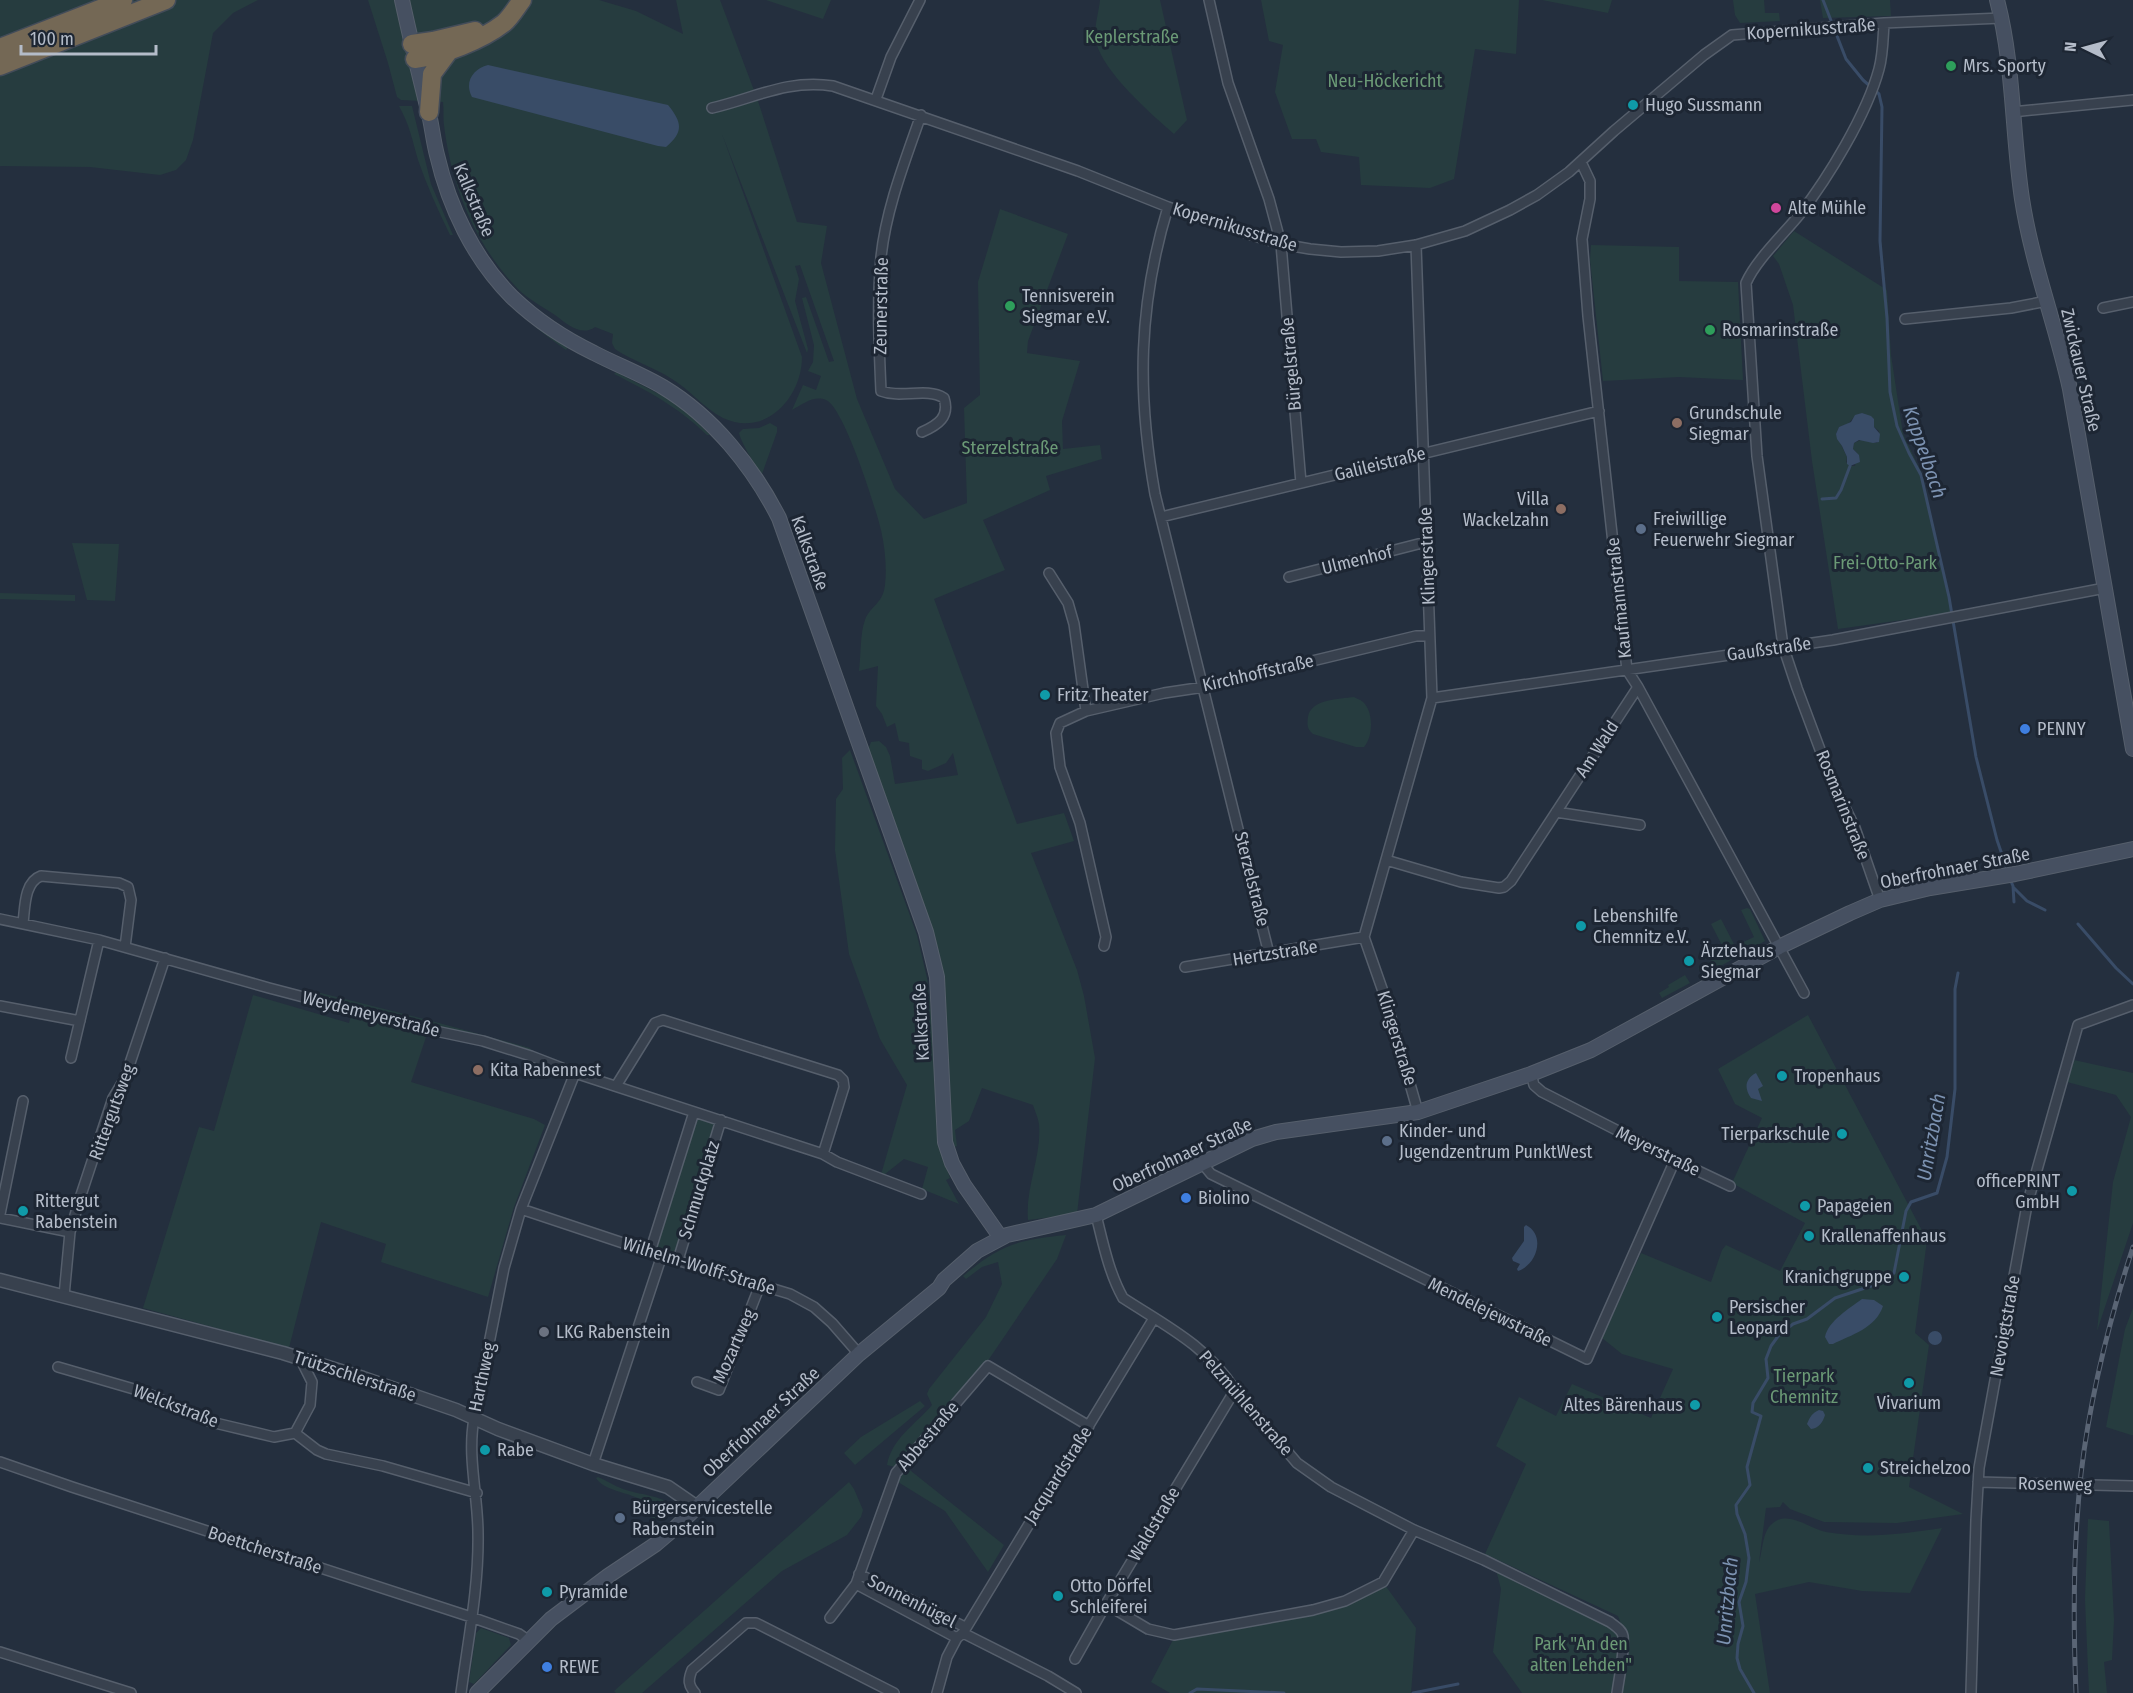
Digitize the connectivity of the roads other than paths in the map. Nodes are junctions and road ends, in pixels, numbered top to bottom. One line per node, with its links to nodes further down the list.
1 (166, 0): 14 (highway)
2 (402, 0): 13 (main road, Kalkstraße)
3 (509, 0): 13 (highway)
4 (522, 0): 12 (highway)
5 (920, 0): 15 (street)
6 (1209, 0): 23 (street)
7 (1997, 0): 9 (main road, Zwickauer Straße)
8 (115, 2): 11 (highway)
9 (2002, 18): 10 (street, Kopernikusstraße); 19 (main road, Zwickauer Straße)
10 (1884, 23): 21 (street, Kopernikusstraße); 39 (street, Rosmarinstraße)
11 (0, 48)
12 (449, 51): 13 (highway); 18 (highway)
13 (413, 52): 18 (main road, Kalkstraße)
14 (0, 66)
15 (876, 99): 17 (street, Kopernikusstraße); 20 (street, Kopernikusstraße)
16 (2133, 99): 19 (street)
17 (712, 108)
18 (429, 112): 84 (main road, Kalkstraße)
19 (2013, 112): 25 (main road, Zwickauer Straße)
20 (921, 115): 22 (street, Kopernikusstraße); 30 (street, Zeunerstraße)
21 (1581, 162): 24 (street, Kopernikusstraße); 29 (street, Kaufmannstraße)
22 (1168, 207): 23 (street, Kopernikusstraße); 33 (street, Sterzelstraße)
23 (1281, 244): 24 (street, Kopernikusstraße); 32 (street, Bürgelstraße)
24 (1416, 245): 31 (street, Klingerstraße)
25 (2047, 301): 28 (street); 37 (main road, Zwickauer Straße)
26 (2133, 302): 27 (street)
27 (2103, 308)
28 (1905, 319)
29 (1599, 411): 31 (street, Galileistraße); 40 (street, Kaufmannstraße)
30 (922, 432)
31 (1424, 453): 32 (street, Galileistraße); 34 (street, Klingerstraße)
32 (1301, 483): 33 (street, Galileistraße)
33 (1161, 517): 41 (street, Sterzelstraße)
34 (1426, 542): 36 (street, Ulmenhof); 38 (street, Klingerstraße)
35 (1049, 573): 44 (street)
36 (1288, 577)
37 (2105, 588): 39 (street, Gaußstraße); 45 (main road, Zwickauer Straße)
38 (1429, 636): 41 (street, Kirchhoffstraße); 43 (street, Klingerstraße)
39 (1783, 646): 40 (street, Gaußstraße); 50 (street, Rosmarinstraße)
40 (1627, 670): 42 (street, Kaufmannstraße); 43 (street, Gaußstraße)
41 (1204, 687): 44 (street, Kirchhoffstraße); 58 (street, Sterzelstraße)
42 (1638, 687): 46 (street, Am Wald); 57 (street, Kaufmannstraße)
43 (1432, 698): 49 (street, Klingerstraße)
44 (1086, 711): 56 (street, Kirchhoffstraße)
45 (2133, 749)
46 (1556, 812): 47 (street); 49 (street, Am Wald)
47 (1640, 825)
48 (2133, 849): 50 (main road, Oberfrohnaer Straße)
49 (1386, 860): 53 (street, Klingerstraße)
50 (1880, 900): 57 (main road, Oberfrohnaer Straße)
51 (0, 919): 52 (street, Weydemeyerstraße)
52 (23, 923): 54 (street, Weydemeyerstraße); 55 (street)
53 (1364, 937): 58 (street, Hertzstraße); 71 (street, Klingerstraße)
54 (99, 940): 55 (street, Weydemeyerstraße); 64 (street)
55 (124, 946): 59 (street, Weydemeyerstraße)
56 (1104, 946)
57 (1779, 947): 61 (street, Kaufmannstraße); 67 (main road, Oberfrohnaer Straße)
58 (1269, 954): 60 (street, Hertzstraße)
59 (165, 958): 66 (street, Weydemeyerstraße); 83 (street, Rittergutsweg)
60 (1185, 968)
61 (1804, 993)
62 (2133, 1005): 102 (street, Nevoigtstraße)
63 (0, 1006): 64 (street)
64 (80, 1021): 65 (street)
65 (71, 1058)
66 (575, 1073): 68 (street, Weydemeyerstraße); 80 (street, Harthweg)
67 (1531, 1074): 71 (main road, Oberfrohnaer Straße); 74 (street, Meyerstraße)
68 (616, 1086): 70 (street, Weydemeyerstraße); 73 (street)
69 (23, 1101): 77 (street)
70 (694, 1112): 72 (street, Weydemeyerstraße); 85 (street, Schmuckplatz)
71 (1418, 1112): 75 (main road, Oberfrohnaer Straße)
72 (721, 1120): 73 (street, Weydemeyerstraße); 87 (street, Schmuckplatz)
73 (823, 1154): 79 (street, Weydemeyerstraße)
74 (1675, 1160): 75 (street, Mendelejewstraße); 78 (street, Meyerstraße)
75 (1202, 1163): 81 (main road, Oberfrohnaer Straße)
76 (0, 1165): 77 (street)
77 (11, 1166): 82 (street)
78 (1730, 1186)
79 (921, 1194)
80 (521, 1209): 85 (street, Wilhelm-Wolff-Straße); 97 (street, Harthweg)
81 (1096, 1215): 84 (main road, Oberfrohnaer Straße); 91 (street, Pelzmühlenstraße)
82 (0, 1216): 83 (street)
83 (70, 1232): 90 (street, Rittergutsweg)
84 (1001, 1238): 92 (main road, Oberfrohnaer Straße)
85 (650, 1251): 86 (street, Wilhelm-Wolff-Straße)
86 (662, 1255): 87 (street, Wilhelm-Wolff-Straße); 101 (street)
87 (678, 1260): 89 (street, Wilhelm-Wolff-Straße)
88 (0, 1280): 90 (street, Trützschlerstraße)
89 (760, 1285): 92 (street, Wilhelm-Wolff-Straße); 95 (street, Mozartweg)
90 (64, 1296): 93 (street, Trützschlerstraße)
91 (1154, 1318): 96 (street, Pelzmühlenstraße); 98 (street, Jacquardstraße)
92 (859, 1354): 105 (main road, Oberfrohnaer Straße)
93 (300, 1358): 97 (street, Trützschlerstraße); 99 (street)
94 (58, 1367): 99 (street, Welckstraße)
95 (697, 1382)
96 (1235, 1390): 106 (street, Pelzmühlenstraße); 108 (street, Waldstraße)
97 (474, 1419): 101 (street, Trützschlerstraße); 104 (street, Harthweg)
98 (1089, 1426): 107 (street, Abbestraße); 111 (street, Jacquardstraße)
99 (295, 1433): 104 (street)
100 (0, 1462): 109 (street, Boettcherstraße)
101 (593, 1464): 105 (street, Trützschlerstraße)
102 (1978, 1482): 103 (street, Rosenweg); 123 (street, Nevoigtstraße)
103 (2133, 1486)
104 (477, 1493): 109 (street, Harthweg)
105 (697, 1507): 112 (main road, Oberfrohnaer Straße)
106 (1414, 1530): 108 (street); 122 (street, Pelzmühlenstraße)
107 (858, 1579): 110 (street, Abbestraße); 111 (street, Sonnenhügel); 111 (street, Sonnenhügel)
108 (1106, 1604): 114 (street, Waldstraße)
109 (471, 1617): 112 (street, Boettcherstraße); 116 (street, Harthweg)
110 (830, 1618)
111 (962, 1633): 120 (street, Jacquardstraße); 121 (street, Sonnenhügel)
112 (529, 1641): 117 (main road, Oberfrohnaer Straße)
113 (0, 1652): 115 (street)
114 (1075, 1659)
115 (131, 1693)
116 (462, 1693)
117 (477, 1693)
118 (695, 1693): 119 (street)
119 (894, 1693)
120 (937, 1693)
121 (1076, 1693)
122 (1617, 1693)
123 (1971, 1693)

